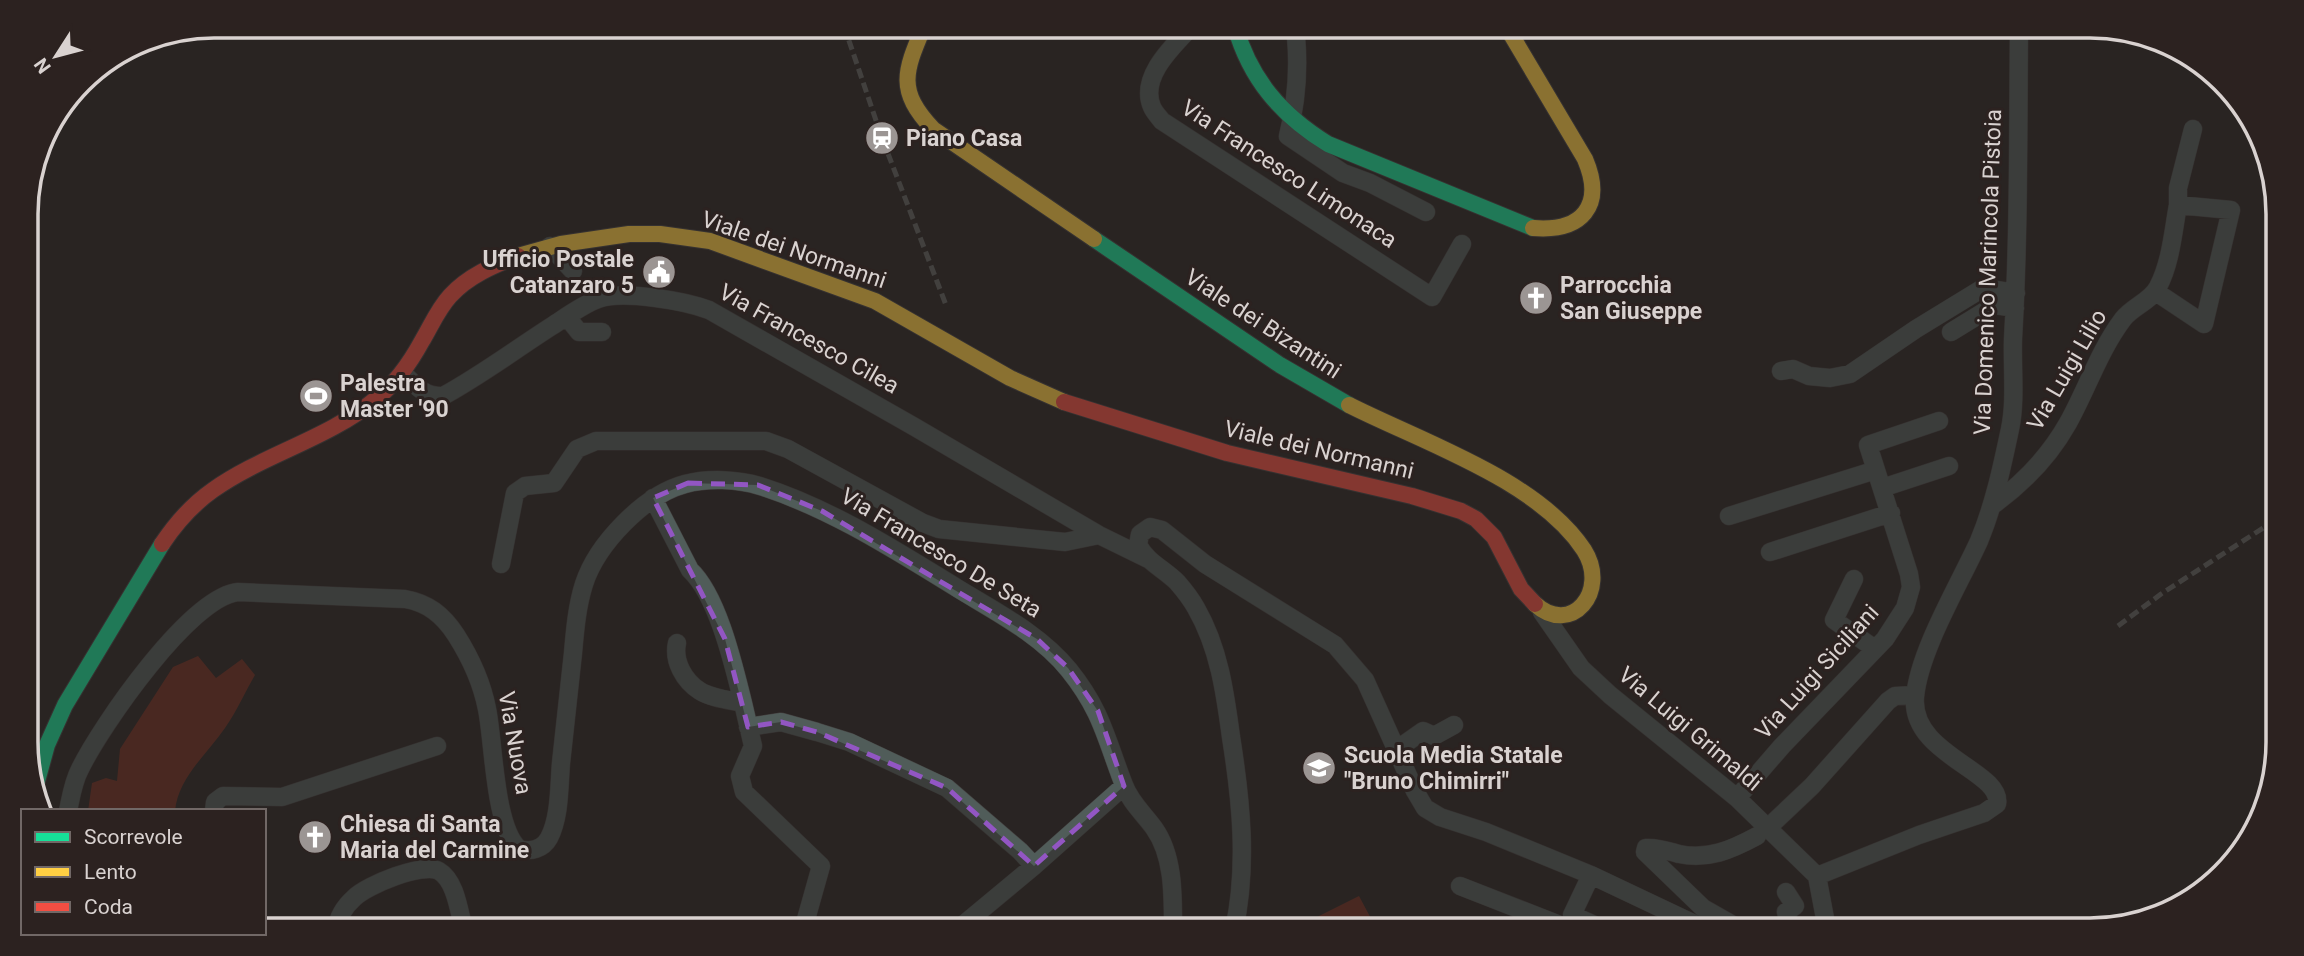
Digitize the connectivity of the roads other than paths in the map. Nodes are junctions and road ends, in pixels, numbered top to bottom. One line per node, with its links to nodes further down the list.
1 (919, 38): 34 (street, Viale dei Bizantini)
2 (1181, 38): 11 (street, Via Francesco Limonaca)
3 (1240, 38): 7 (street)
4 (1296, 38): 7 (street)
5 (1513, 38): 7 (street)
6 (2019, 38): 15 (street, Via Domenico Marincola Pistoia)
7 (1292, 121): 10 (street)
8 (2193, 129): 9 (street)
9 (2178, 205): 14 (street); 14 (street)
10 (1426, 212)
11 (1462, 244)
12 (550, 246): 13 (street); 20 (street, Viale dei Normanni); 34 (street, Viale dei Normanni)
13 (573, 271)
14 (2156, 292): 26 (street, Via Luigi Lilio)
15 (2015, 300): 18 (street); 19 (street); 26 (street, Via Domenico Marincola Pistoia)
16 (567, 317): 17 (street); 20 (street, Via Francesco Cilea); 29 (street, Via Francesco Cilea)
17 (602, 332)
18 (1951, 332)
19 (1781, 371)
20 (403, 373): 43 (street, Viale dei Normanni)
21 (1939, 421): 23 (street, Via Luigi Siciliani)
22 (1949, 466): 24 (street)
23 (1876, 470): 24 (street, Via Luigi Siciliani); 28 (street)
24 (1882, 488): 27 (street, Via Luigi Siciliani)
25 (653, 498): 38 (street); 44 (street, Via Francesco De Seta); 46 (street, Via Nuova)
26 (1993, 505): 37 (street, Via Domenico Marincola Pistoia)
27 (1891, 513): 30 (street); 36 (street, Via Luigi Siciliani)
28 (1729, 516)
29 (1099, 536): 31 (street, Via Francesco Cilea); 32 (street)
30 (1770, 552)
31 (1148, 559): 42 (street); 56 (street)
32 (501, 564)
33 (1854, 579): 36 (street)
34 (1542, 612): 45 (street, Via Luigi Grimaldi)
35 (677, 643): 38 (street)
36 (1875, 649): 45 (street, Via Luigi Siciliani)
37 (1915, 695): 48 (street); 52 (street, Via Domenico Marincola Pistoia)
38 (743, 704): 40 (street)
39 (1454, 725): 42 (street)
40 (748, 727): 50 (street); 65 (street)
41 (437, 746): 47 (street)
42 (1396, 750): 51 (street)
43 (41, 769)
44 (1124, 786): 50 (street); 55 (street, Via Francesco De Seta)
45 (1737, 798): 52 (street, Via Luigi Grimaldi)
46 (69, 809)
47 (214, 809)
48 (1775, 821)
49 (1757, 836): 60 (street)
50 (1034, 866): 66 (street)
51 (1591, 876): 58 (street); 59 (street)
52 (1817, 876): 62 (street)
53 (1460, 886): 57 (street)
54 (1786, 892): 61 (street)
55 (1173, 917)
56 (1237, 917)
57 (1540, 917)
58 (1577, 917)
59 (1680, 917)
60 (1719, 917)
61 (1786, 917)
62 (1825, 917)
63 (341, 918): 64 (street)
64 (460, 918)
65 (806, 918)
66 (972, 918)

